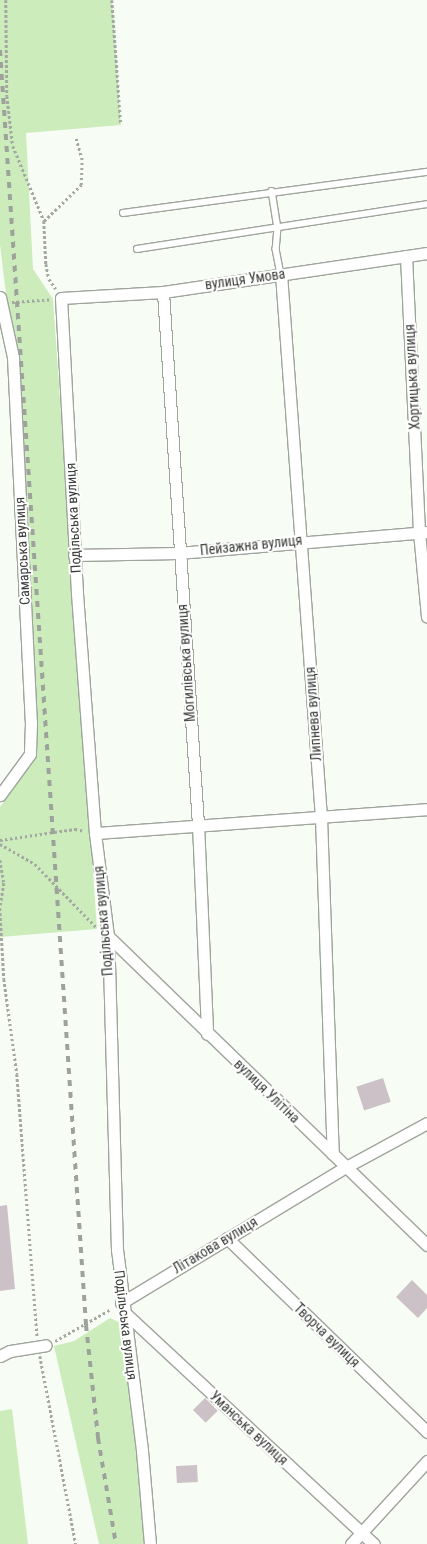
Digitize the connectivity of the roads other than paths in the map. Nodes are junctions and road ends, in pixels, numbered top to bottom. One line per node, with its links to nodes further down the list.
1 (427, 172): 2 (lane)
2 (272, 191): 4 (lane); 5 (lane)
3 (427, 204): 5 (lane)
4 (123, 213)
5 (278, 228): 6 (lane); 9 (lane)
6 (137, 249)
7 (427, 253): 8 (street, вулиця Умова)
8 (406, 256): 9 (street, вулиця Умова); 13 (street, Хортицька вулиця)
9 (281, 274): 10 (street, вулиця Умова); 14 (street, Липнева вулиця)
10 (163, 292): 11 (street, вулиця Умова); 15 (street, Могилівська вулиця)
11 (61, 298): 16 (street, Подільська вулиця)
12 (1, 301): 18 (street, Самарська вулиця)
13 (423, 532): 14 (street, Пейзажна вулиця); 17 (street, Хортицька вулиця)
14 (301, 540): 15 (street, Пейзажна вулиця); 20 (street, Липнева вулиця)
15 (178, 553): 16 (street, Пейзажна вулиця); 21 (street, Могилівська вулиця)
16 (74, 555): 22 (street, Подільська вулиця)
17 (427, 617)
18 (0, 795)
19 (427, 809): 20 (street)
20 (321, 817): 21 (street); 26 (street, Липнева вулиця)
21 (198, 824): 22 (street); 24 (street, Могилівська вулиця)
22 (95, 833): 23 (street, Подільська вулиця)
23 (108, 936): 24 (street, вулиця Улітіна); 30 (street, Подільська вулиця)
24 (208, 1034): 26 (street, вулиця Улітіна)
25 (427, 1123): 27 (street, Літакова вулиця)
26 (333, 1154): 27 (street, вулиця Улітіна)
27 (346, 1167): 28 (street, Літакова вулиця); 29 (street, вулиця Улітіна)
28 (227, 1238): 30 (street, Літакова вулиця); 33 (street, Творча вулиця)
29 (427, 1245)
30 (122, 1307): 35 (street, Уманська вулиця); 36 (street, Подільська вулиця)
31 (42, 1346): 32 (street)
32 (0, 1356)
33 (427, 1432)
34 (427, 1461): 35 (street)
35 (362, 1533): 37 (street); 38 (street, Уманська вулиця)
36 (150, 1544)
37 (351, 1544)
38 (374, 1544)

